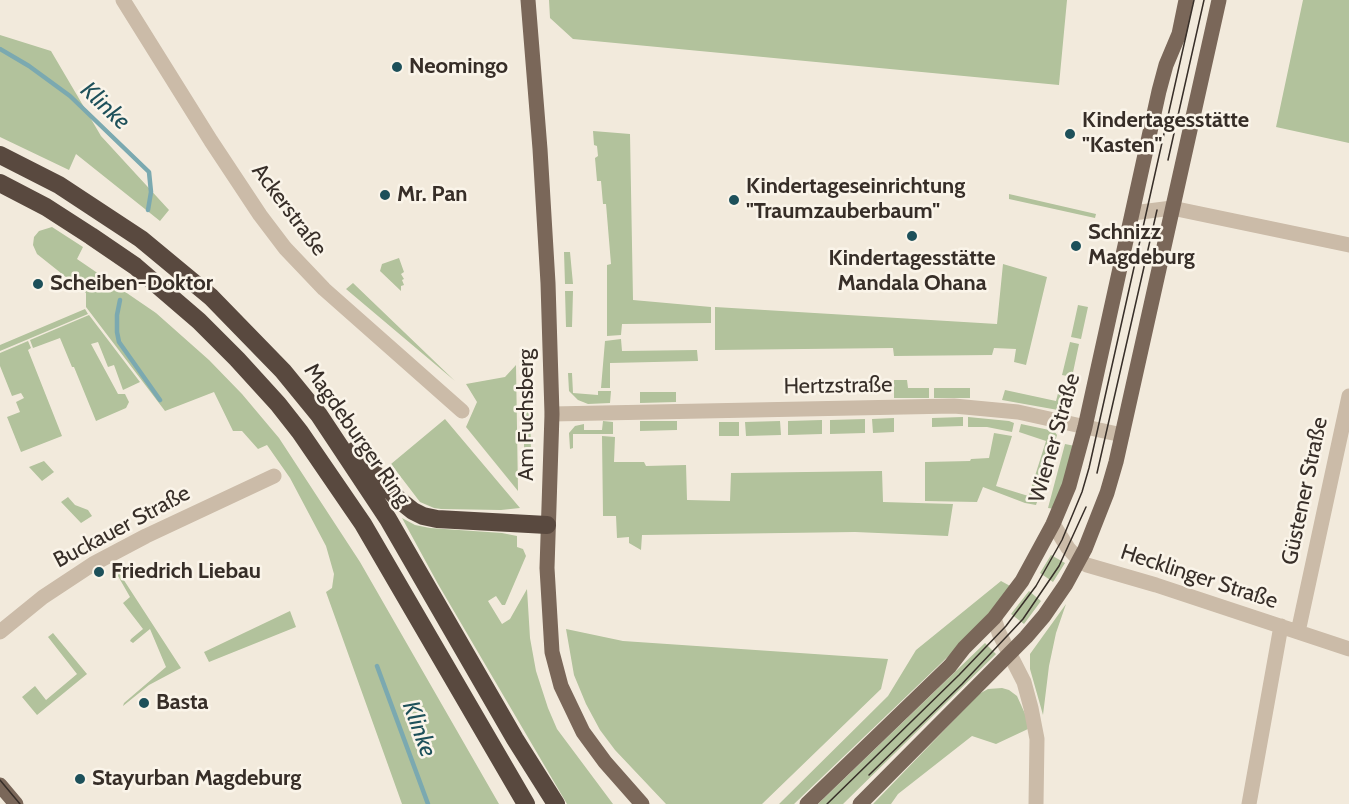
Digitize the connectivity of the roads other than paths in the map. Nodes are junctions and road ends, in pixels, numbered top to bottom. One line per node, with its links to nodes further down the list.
1 (123, 0): 11 (street, Ackerstraße)
2 (528, 0): 12 (main road, Am Fuchsberg)
3 (1186, 0): 8 (main road, Wiener Straße)
4 (1219, 0): 7 (main road)
5 (0, 154): 13 (highway, Magdeburger Ring)
6 (0, 183): 28 (highway, Magdeburger Ring)
7 (1172, 208): 8 (street); 9 (street); 15 (main road)
8 (1133, 213): 14 (main road, Wiener Straße)
9 (1349, 245)
10 (1349, 396): 23 (street, Güstener Straße)
11 (462, 411)
12 (552, 414): 14 (street, Hertzstraße); 18 (main road, Am Fuchsberg)
13 (319, 415): 18 (highway); 29 (highway, Magdeburger Ring)
14 (1085, 427): 15 (street, Hertzstraße); 17 (main road, Wiener Straße)
15 (1122, 435): 19 (main road)
16 (274, 476): 22 (street, Buckauer Straße)
17 (1053, 524): 19 (street); 20 (main road, Wiener Straße)
18 (547, 525): 30 (main road, Am Fuchsberg)
19 (1080, 561): 21 (street, Hecklinger Straße); 25 (main road)
20 (994, 618): 25 (street); 31 (main road, Wiener Straße)
21 (1281, 626): 23 (street, Hecklinger Straße); 34 (street)
22 (0, 632)
23 (1298, 632): 24 (street, Hecklinger Straße)
24 (1349, 649)
25 (1009, 653): 32 (main road); 33 (street)
26 (0, 785): 27 (main road)
27 (16, 804)
28 (526, 804)
29 (556, 804)
30 (642, 804)
31 (807, 804)
32 (860, 804)
33 (1036, 804)
34 (1249, 804)

